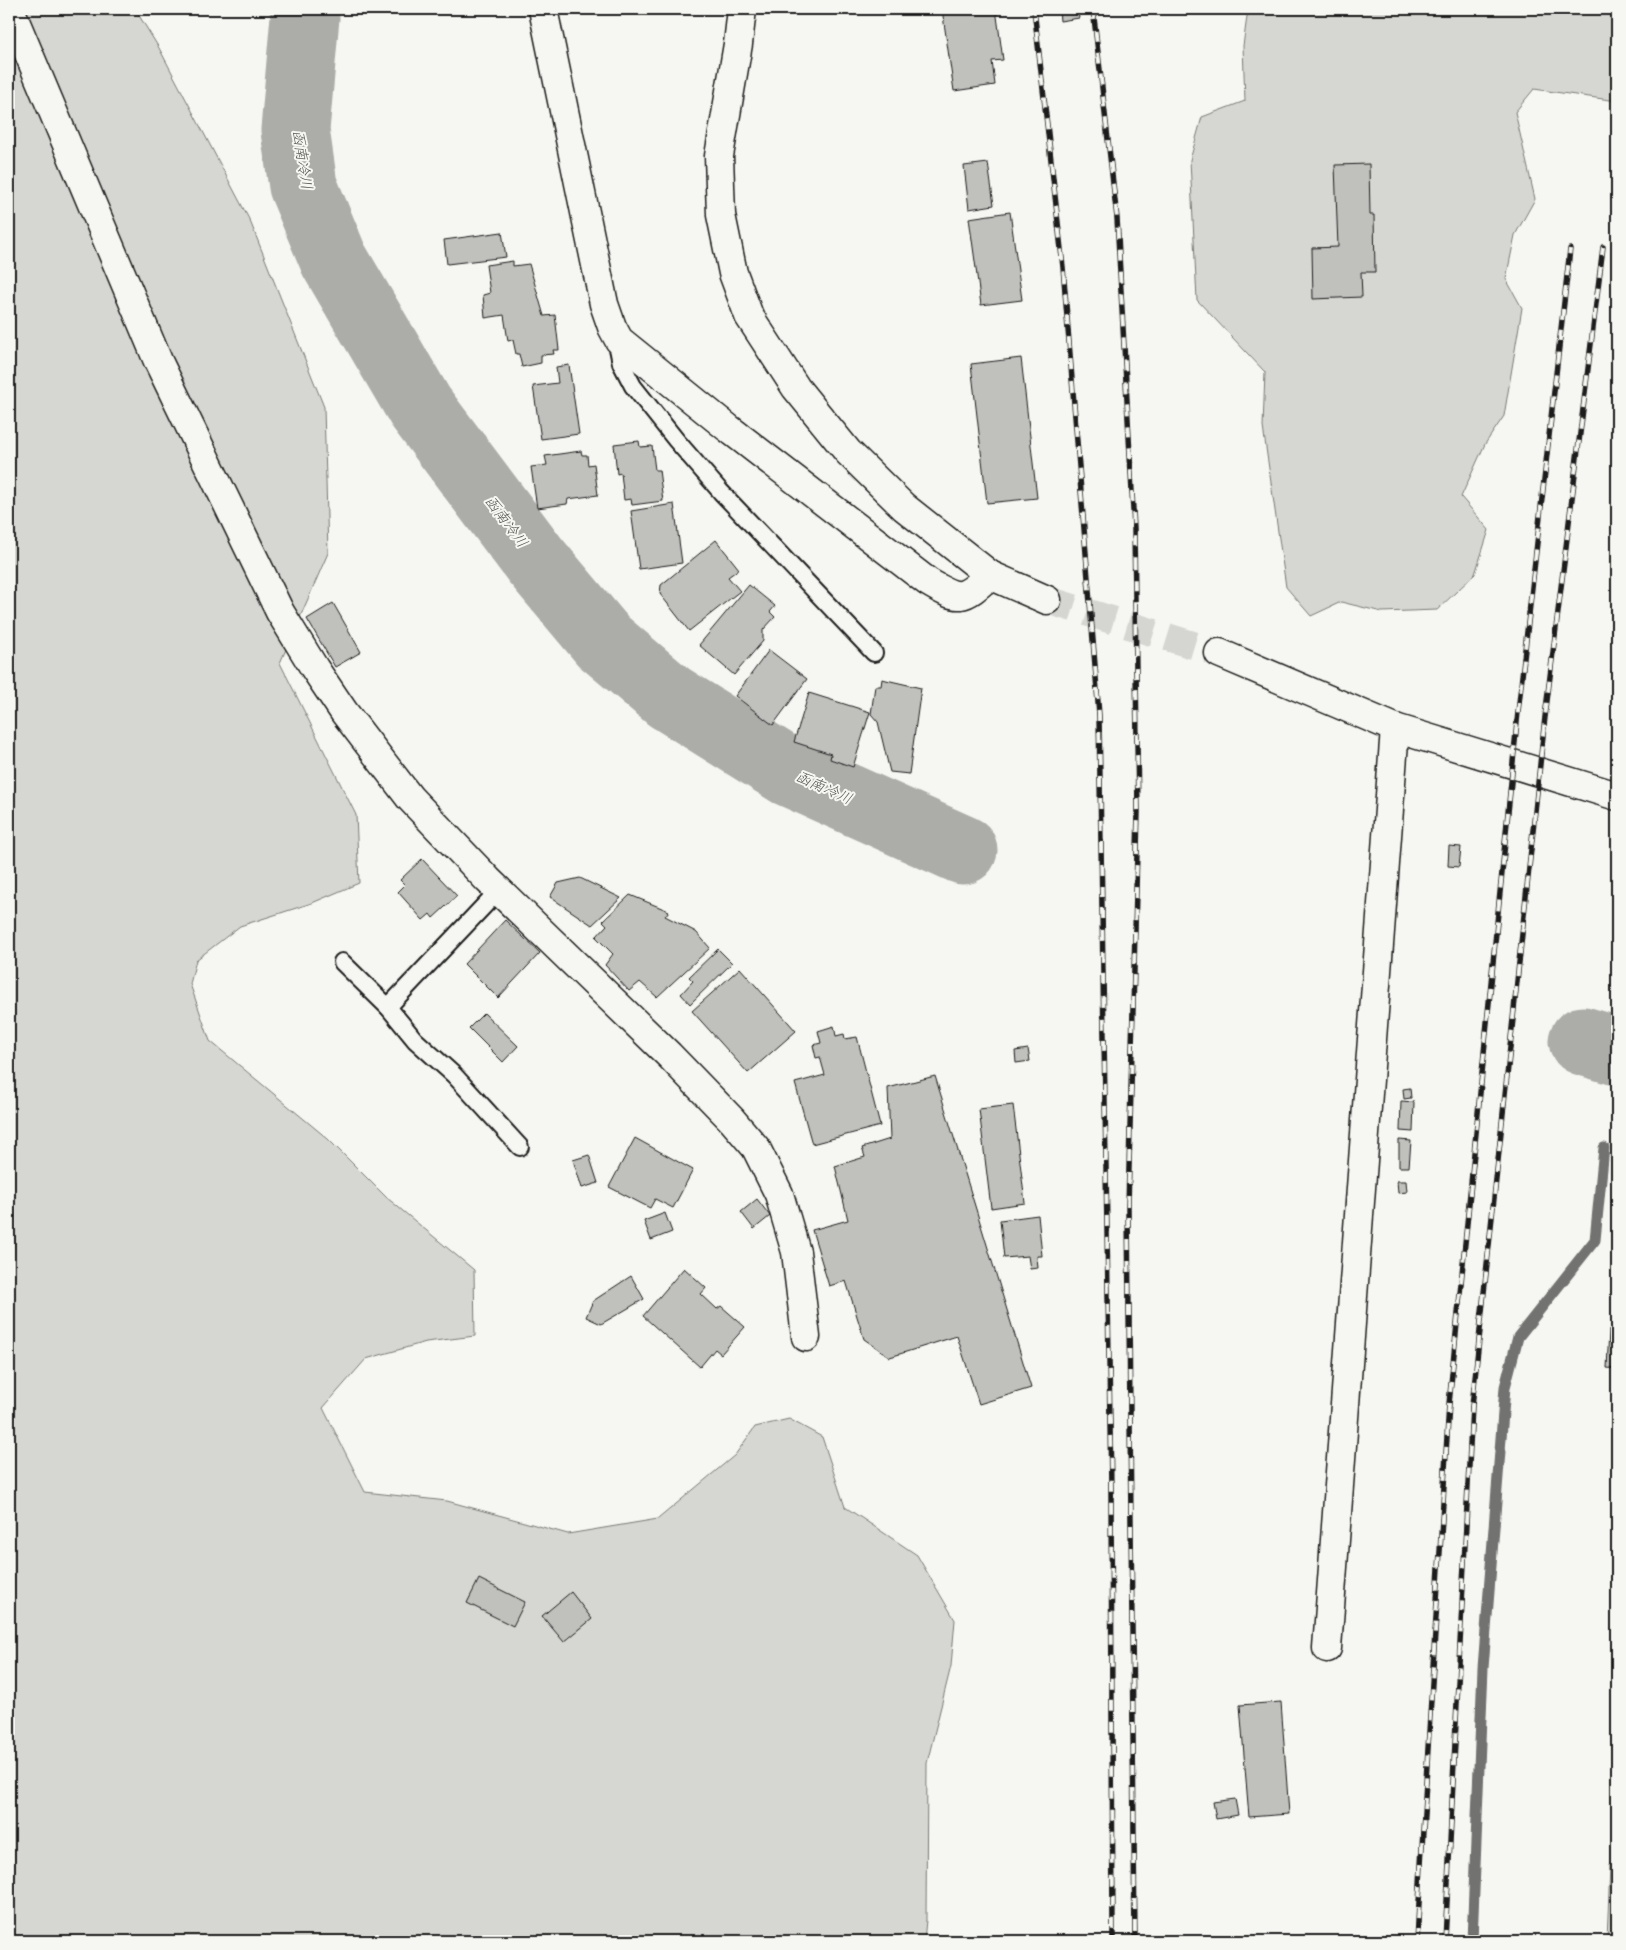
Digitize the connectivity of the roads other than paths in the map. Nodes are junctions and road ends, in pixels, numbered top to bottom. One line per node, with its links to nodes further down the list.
1 (10, 9): 11 (street)
2 (543, 9): 4 (street)
3 (742, 9): 5 (street)
4 (615, 334): 5 (street); 8 (lane)
5 (990, 575): 6 (street)
6 (1047, 600)
7 (1219, 653): 9 (street)
8 (874, 654)
9 (1395, 728): 10 (street); 16 (street)
10 (1617, 796)
11 (499, 890): 13 (lane); 15 (street)
12 (342, 962): 13 (lane)
13 (388, 1007): 14 (lane)
14 (520, 1147)
15 (806, 1337)
16 (1327, 1648)

